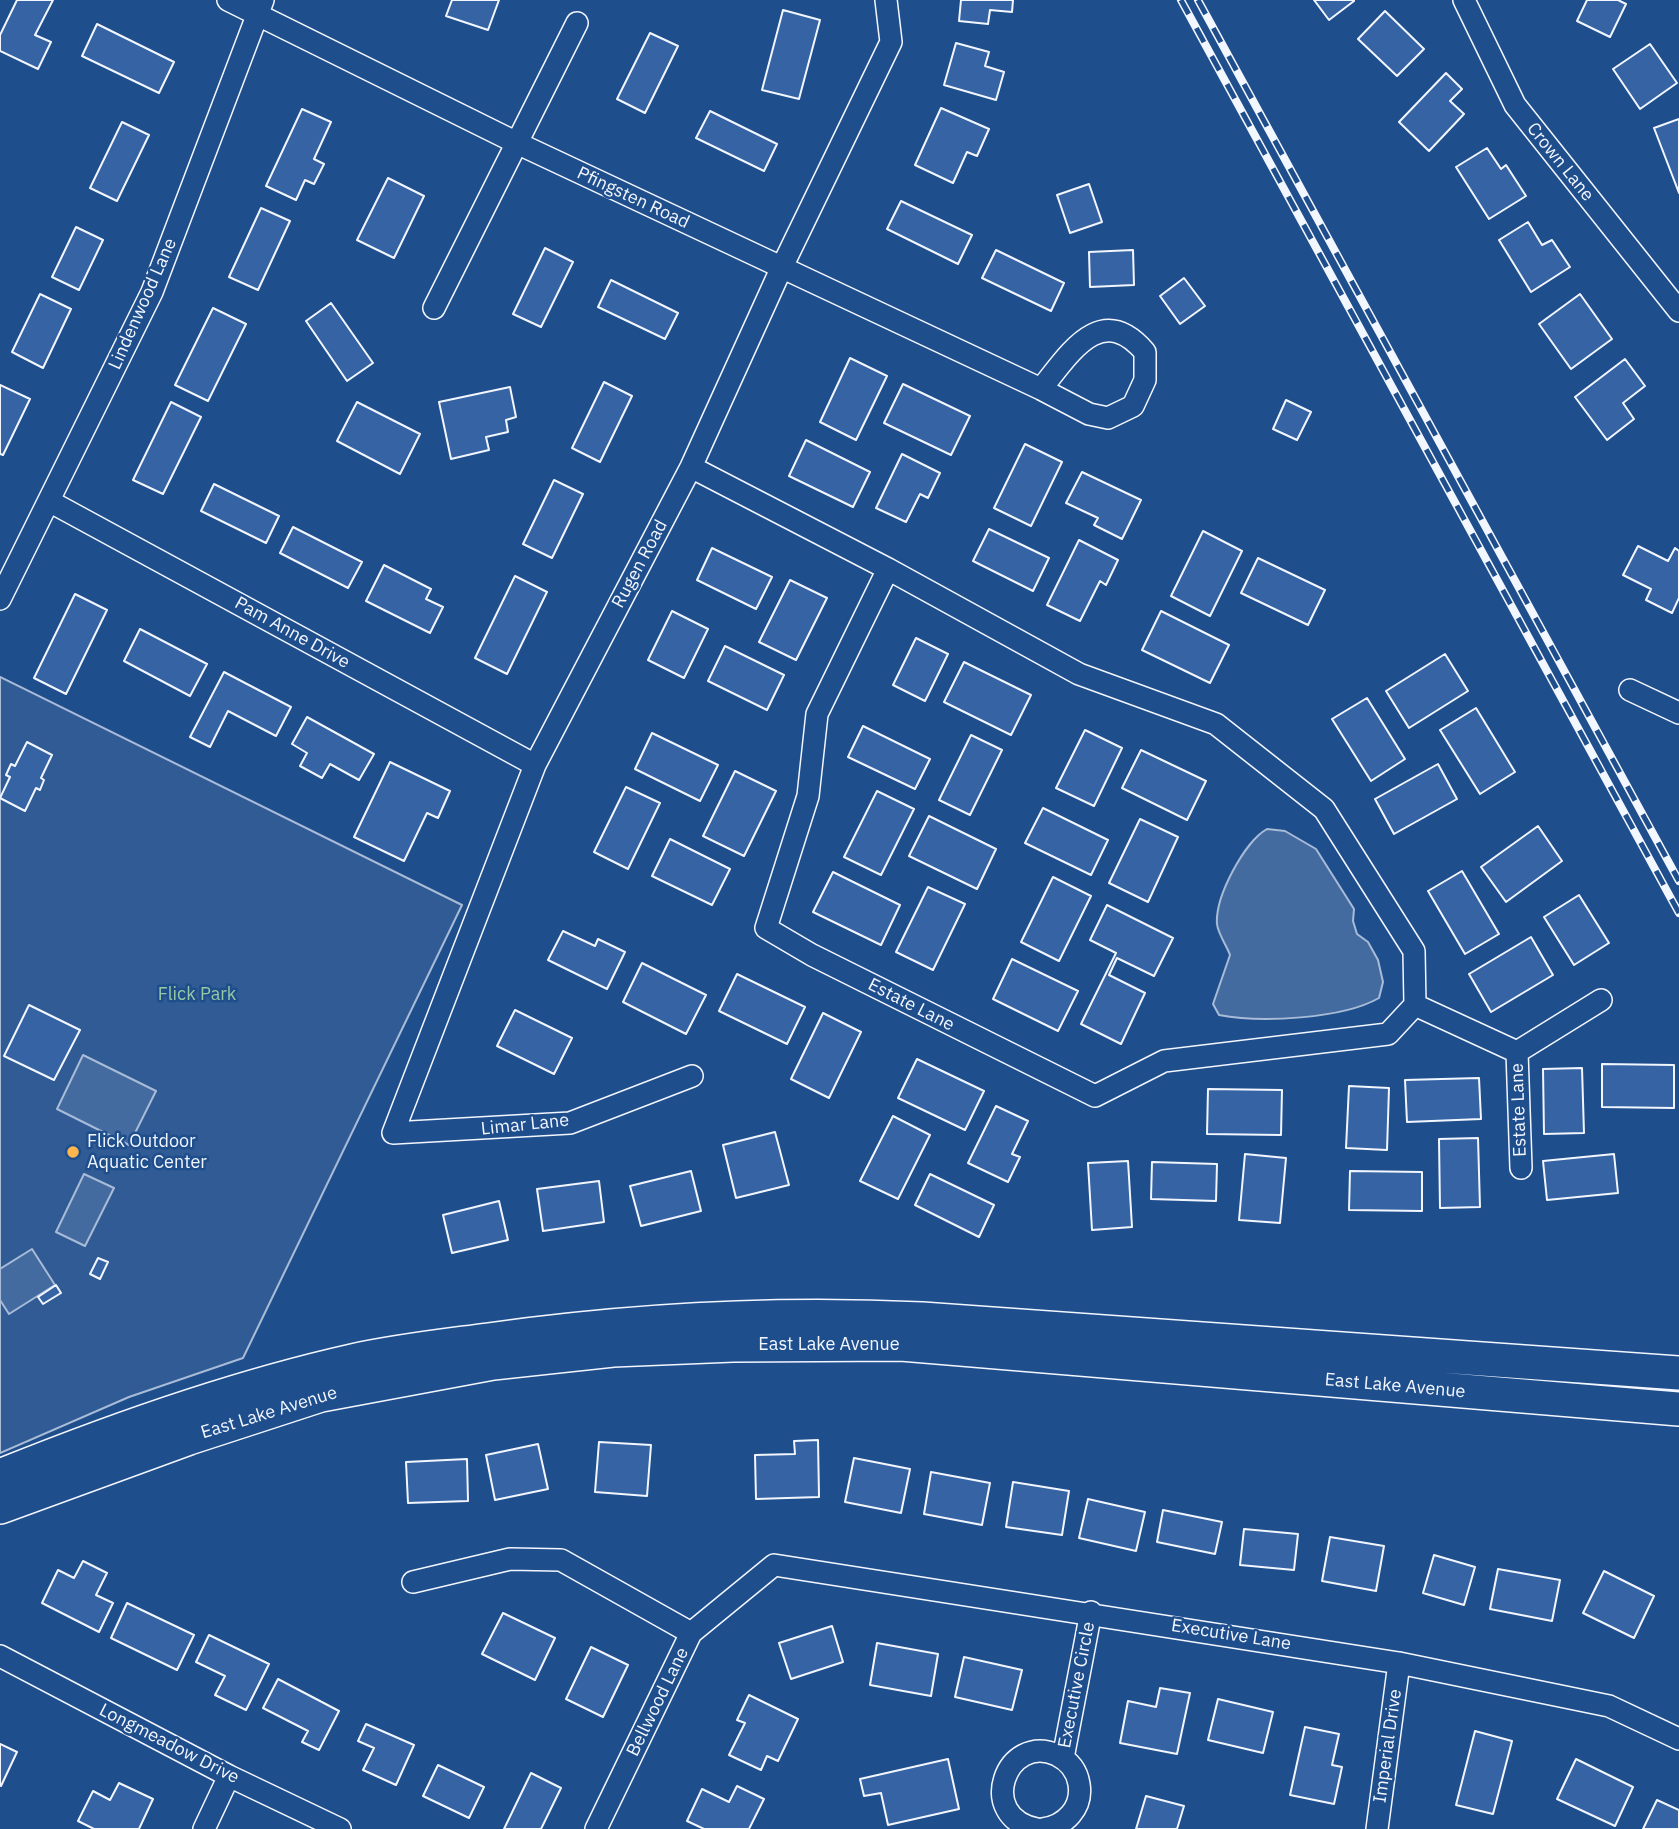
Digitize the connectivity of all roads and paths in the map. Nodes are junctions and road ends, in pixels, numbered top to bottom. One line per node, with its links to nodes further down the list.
1 (228, 0): 4 (street, Pfingsten Road)
2 (886, 0): 7 (street, Rugen Road)
3 (1464, 0): 9 (street, Crown Lane)
4 (261, 7): 6 (street, Pfingsten Road); 12 (street, Lindenwood Lane)
5 (577, 23): 6 (street)
6 (519, 144): 7 (street, Pfingsten Road); 8 (street)
7 (781, 269): 10 (street, Pfingsten Road); 11 (street, Rugen Road)
8 (434, 308)
9 (1679, 311)
10 (1041, 388): 10 (street, Pfingsten Road)
11 (691, 467): 13 (street); 17 (street, Rugen Road)
12 (49, 501): 14 (street, Lindenwood Lane); 17 (street, Pam Anne Drive)
13 (888, 569): 19 (street); 19 (street, Estate Lane)
14 (0, 599)
15 (1630, 690): 16 (street)
16 (1679, 713)
17 (535, 765): 22 (street, Rugen Road)
18 (1601, 1000): 20 (street, Estate Lane)
19 (1415, 1005): 20 (street, Estate Lane)
20 (1517, 1052): 23 (street, Estate Lane)
21 (692, 1076): 22 (street, Limar Lane)
22 (393, 1133)
23 (1521, 1168)
24 (1679, 1373): 26 (main road, East Lake Avenue)
25 (1679, 1409): 27 (main road, East Lake Avenue)
26 (0, 1476)
27 (0, 1507)
28 (774, 1565): 30 (street, Executive Lane); 31 (street, Bellwood Lane)
29 (413, 1582): 31 (street)
30 (1091, 1612): 33 (street, Executive Lane); 35 (street, Executive Circle)
31 (691, 1633): 39 (street, Bellwood Lane)
32 (0, 1656): 36 (street, Longmeadow Drive)
33 (1399, 1663): 34 (street, Executive Lane); 42 (street, Imperial Drive)
34 (1679, 1738)
35 (1063, 1758): 40 (street, Executive Circle); 41 (street, Executive Circle)
36 (229, 1776): 37 (street); 38 (street, Longmeadow Drive)
37 (204, 1829)
38 (340, 1829)
39 (597, 1829)
40 (1037, 1829)
41 (1043, 1829)
42 (1377, 1829)

